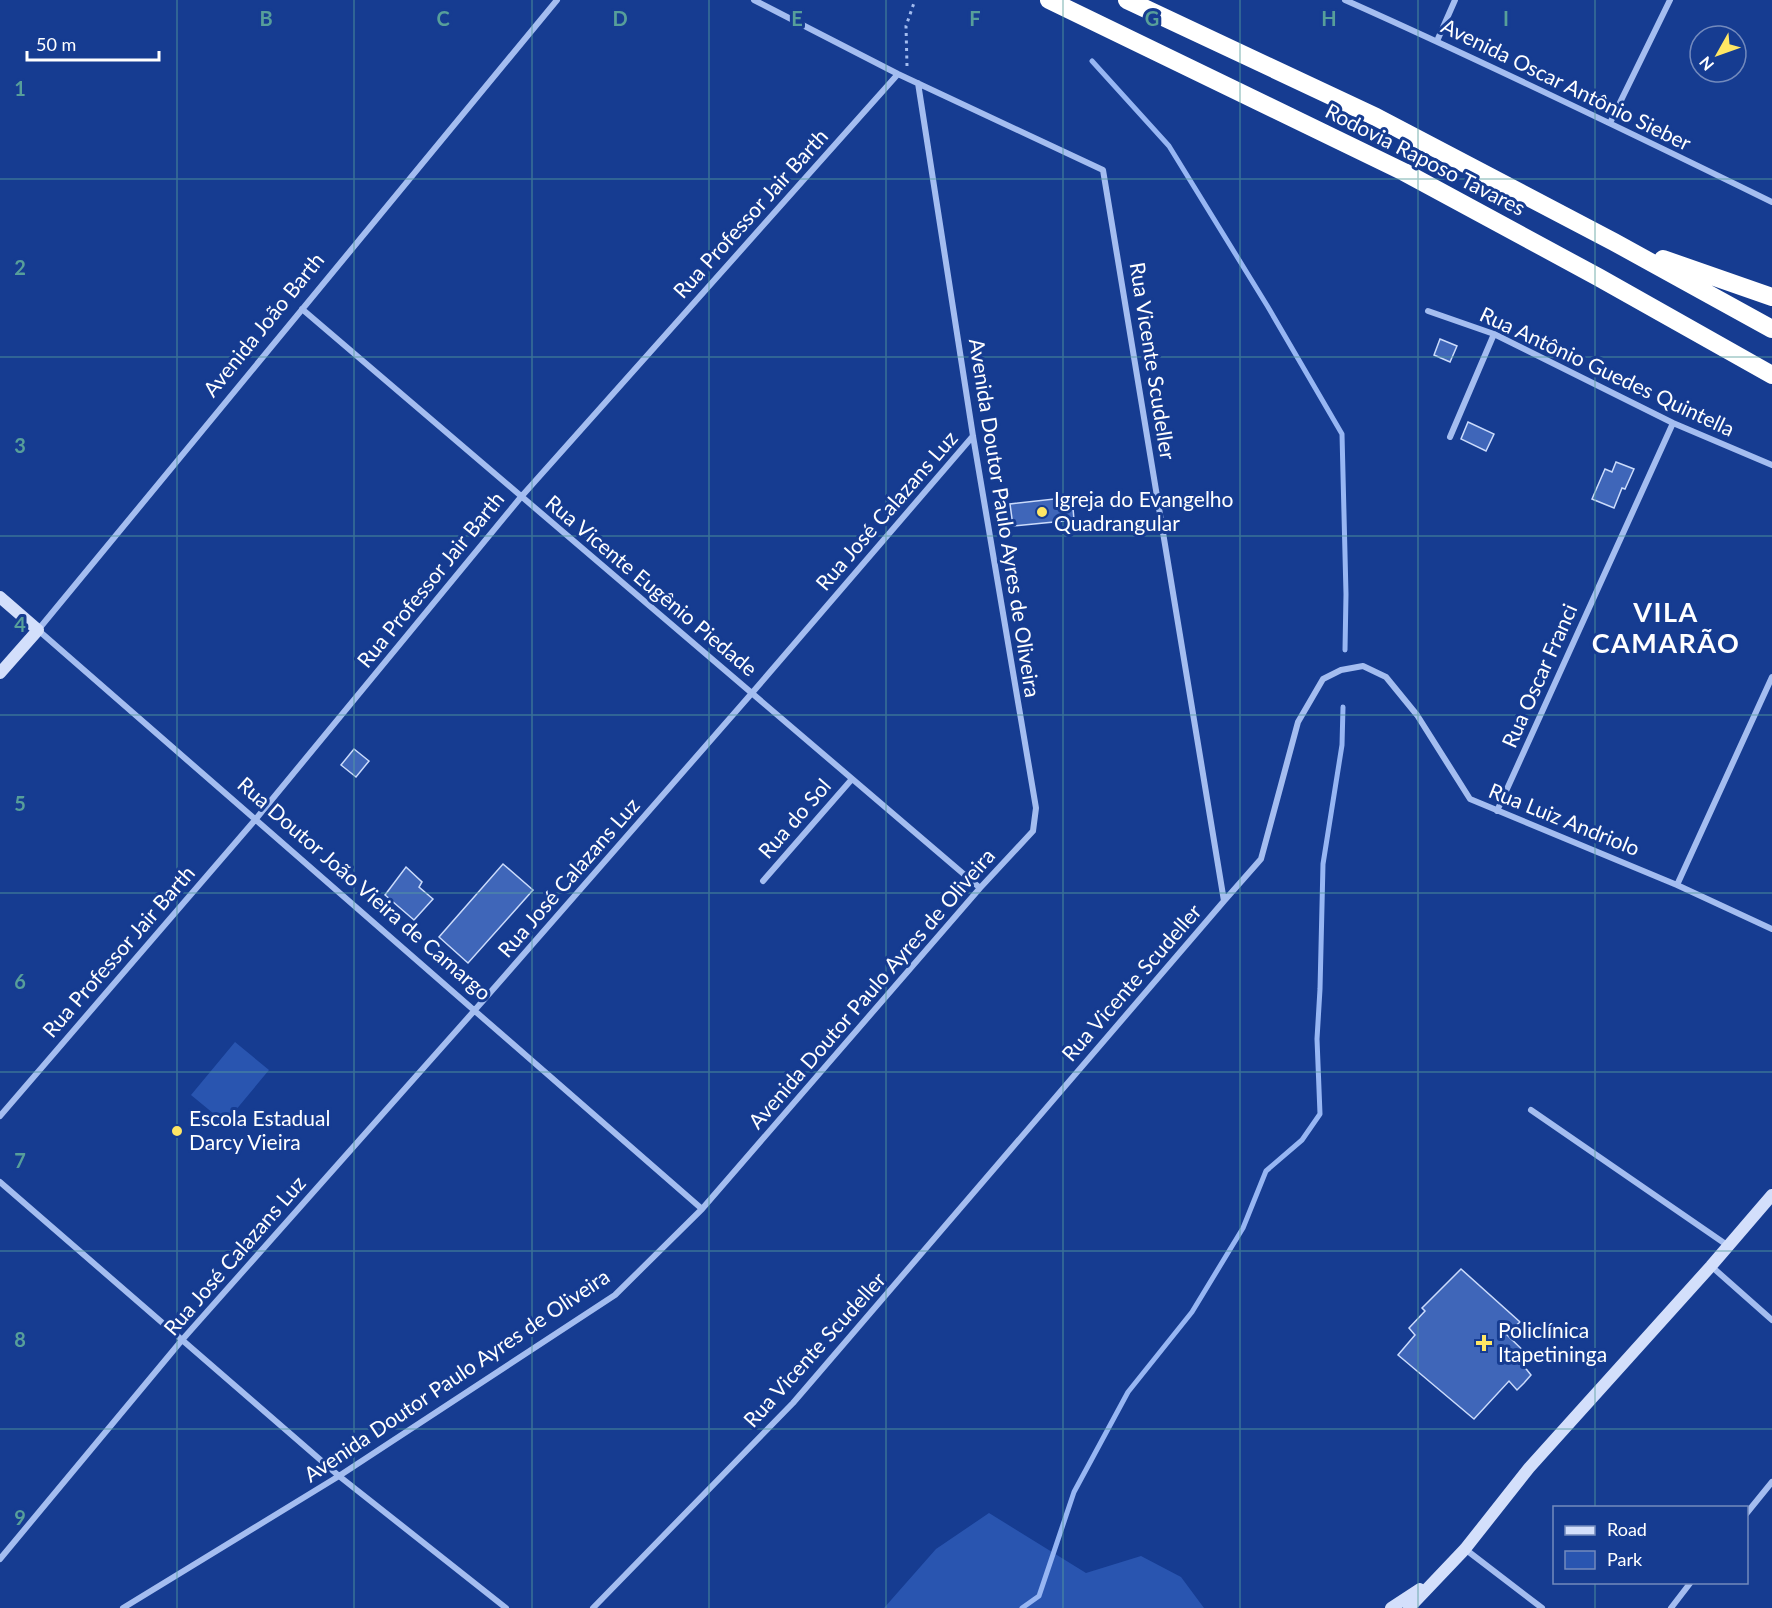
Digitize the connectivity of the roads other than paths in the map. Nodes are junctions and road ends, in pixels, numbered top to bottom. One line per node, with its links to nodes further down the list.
1 (557, 0): 15 (street, Avenida João Barth)
2 (754, 0): 9 (street)
3 (1049, 0): 19 (highway, Rodovia Raposo Tavares)
4 (1126, 0): 13 (highway, Rodovia Raposo Tavares)
5 (1345, 0): 8 (street, Avenida Oscar Antônio Sieber)
6 (1455, 0): 8 (street)
7 (1670, 0): 11 (street)
8 (1437, 41): 11 (street, Avenida Oscar Antônio Sieber)
9 (897, 74): 10 (street); 24 (street, Rua Professor Jair Barth)
10 (918, 83): 21 (street, Avenida Doutor Paulo Ayres de Oliveira); 37 (street, Rua Vicente Scudeller)
11 (1610, 123): 12 (street, Avenida Oscar Antônio Sieber)
12 (1772, 202)
13 (1614, 242): 14 (highway); 17 (highway, Rodovia Raposo Tavares)
14 (1772, 297)
15 (302, 309): 24 (street, Rua Vicente Eugênio Piedade); 26 (street, Avenida João Barth)
16 (1428, 311): 18 (street, Rua Antônio Guedes Quintella)
17 (1772, 329)
18 (1494, 334): 20 (street, Rua Antônio Guedes Quintella); 22 (street)
19 (1772, 375)
20 (1673, 423): 23 (street, Rua Antônio Guedes Quintella); 32 (street, Rua Oscar Franci)
21 (973, 436): 30 (street, Rua José Calazans Luz); 36 (street, Avenida Doutor Paulo Ayres de Oliveira)
22 (1450, 437)
23 (1772, 465)
24 (521, 497): 30 (street, Rua Vicente Eugênio Piedade); 33 (street, Rua Professor Jair Barth)
25 (0, 597): 26 (main road, Rua Doutor João Vieira de Camargo)
26 (38, 630): 27 (main road, Avenida João Barth); 33 (street, Rua Doutor João Vieira de Camargo)
27 (0, 674)
28 (1772, 677): 29 (street)
29 (1770, 688): 35 (street)
30 (752, 693): 31 (street, Rua Vicente Eugênio Piedade); 39 (street, Rua José Calazans Luz)
31 (852, 778): 34 (street, Rua do Sol); 36 (street, Rua Vicente Eugênio Piedade)
32 (1497, 811): 35 (street, Rua Luiz Andriolo); 37 (street, Rua Luiz Andriolo)
33 (255, 820): 39 (street, Rua Doutor João Vieira de Camargo); 41 (street, Rua Professor Jair Barth)
34 (764, 881)
35 (1677, 885): 38 (street, Rua Luiz Andriolo)
36 (980, 888): 44 (street, Avenida Doutor Paulo Ayres de Oliveira)
37 (1224, 901): 58 (street, Rua Vicente Scudeller)
38 (1772, 929)
39 (474, 1011): 44 (street, Rua Doutor João Vieira de Camargo); 48 (street, Rua José Calazans Luz)
40 (1531, 1110): 45 (street)
41 (0, 1116)
42 (0, 1182): 48 (street)
43 (1772, 1195): 45 (main road)
44 (702, 1209): 49 (street, Avenida Doutor Paulo Ayres de Oliveira)
45 (1728, 1245): 46 (main road)
46 (1711, 1266): 47 (street); 52 (main road)
47 (1772, 1320)
48 (182, 1340): 49 (street); 53 (street, Rua José Calazans Luz)
49 (339, 1476): 56 (street, Avenida Doutor Paulo Ayres de Oliveira); 57 (street)
50 (1772, 1482): 51 (street)
51 (1748, 1512)
52 (1465, 1549): 54 (main road); 61 (street)
53 (0, 1559)
54 (1438, 1576): 59 (main road); 60 (main road)
55 (1689, 1584): 62 (street)
56 (123, 1608)
57 (506, 1608)
58 (592, 1608)
59 (1392, 1608)
60 (1409, 1608)
61 (1542, 1608)
62 (1671, 1608)

